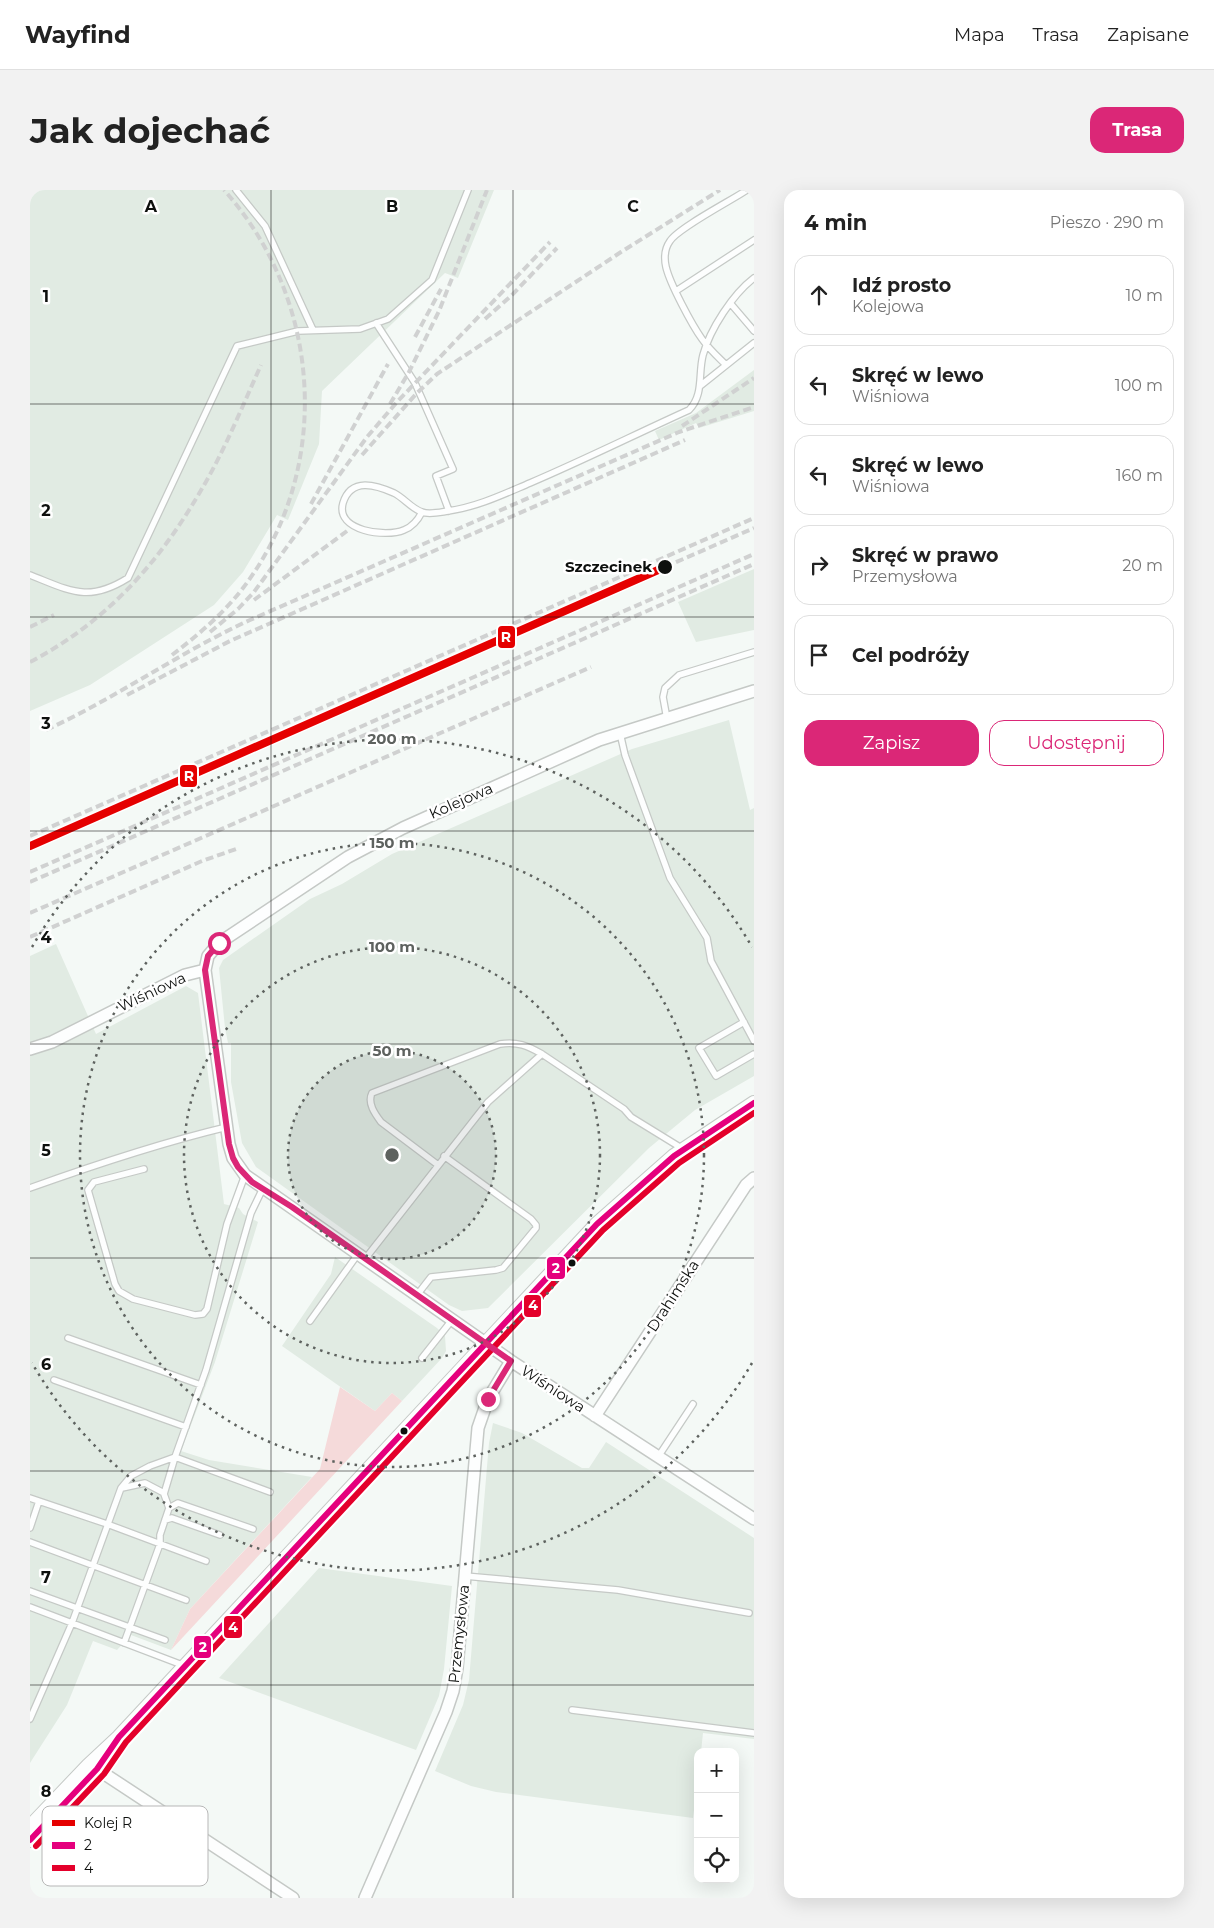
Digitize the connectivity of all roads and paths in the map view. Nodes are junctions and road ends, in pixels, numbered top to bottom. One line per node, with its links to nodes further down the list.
1 (236, 190): 9 (lane)
2 (468, 190): 8 (lane)
3 (747, 190): 6 (lane)
4 (754, 240): 6 (lane)
5 (754, 278): 7 (lane)
6 (676, 291): 12 (lane)
7 (731, 304): 10 (lane); 12 (lane)
8 (376, 323): 9 (lane); 15 (lane)
9 (313, 330): 17 (lane)
10 (754, 330)
11 (754, 343): 13 (lane)
12 (706, 345): 13 (lane); 14 (lane)
13 (726, 365): 14 (lane)
14 (700, 386): 15 (lane)
15 (449, 511): 16 (lane)
16 (422, 512): 16 (lane)
17 (30, 575)
18 (754, 652): 20 (lane)
19 (754, 691): 20 (street, Kolejowa)
20 (667, 719): 21 (street, Kolejowa)
21 (620, 733): 22 (street, Kolejowa); 23 (lane)
22 (205, 970): 25 (street, Wiśniowa); 29 (street, Wiśniowa)
23 (744, 1022): 24 (lane); 27 (lane)
24 (754, 1041)
25 (30, 1049)
26 (542, 1054): 30 (lane); 31 (lane); 32 (lane)
27 (754, 1054)
28 (754, 1103): 30 (street)
29 (227, 1127): 34 (street, Wiśniowa); 36 (lane)
30 (684, 1149): 43 (street)
31 (444, 1156): 32 (lane); 39 (lane)
32 (438, 1165): 38 (lane)
33 (144, 1168): 34 (lane)
34 (244, 1174): 37 (street, Wiśniowa)
35 (754, 1178): 49 (street, Drahimska)
36 (30, 1188)
37 (263, 1188): 38 (street, Wiśniowa); 47 (lane)
38 (362, 1256): 39 (street, Wiśniowa); 41 (lane)
39 (417, 1295): 40 (street, Wiśniowa)
40 (452, 1320): 43 (street, Wiśniowa); 44 (lane)
41 (310, 1321)
42 (68, 1338): 47 (lane)
43 (485, 1343): 45 (street, Wiśniowa); 80 (street)
44 (422, 1358)
45 (511, 1361): 49 (street, Wiśniowa); 69 (street, Przemysłowa)
46 (54, 1380): 50 (lane)
47 (201, 1385): 50 (lane)
48 (693, 1404): 51 (lane)
49 (595, 1416): 51 (street, Wiśniowa)
50 (186, 1427): 52 (lane)
51 (658, 1457): 59 (street, Wiśniowa)
52 (175, 1458): 53 (lane); 54 (lane); 55 (lane)
53 (121, 1488): 55 (lane); 61 (lane)
54 (270, 1492)
55 (164, 1493): 58 (lane)
56 (30, 1498): 57 (lane)
57 (39, 1501): 61 (lane); 62 (lane)
58 (169, 1508): 60 (lane); 63 (lane)
59 (754, 1519)
60 (165, 1520): 64 (lane); 66 (lane)
61 (107, 1524): 66 (lane); 68 (lane)
62 (30, 1528)
63 (253, 1529)
64 (220, 1535)
65 (30, 1542): 68 (lane)
66 (160, 1544): 67 (lane); 70 (lane)
67 (206, 1561)
68 (92, 1565): 70 (lane); 74 (lane)
69 (465, 1576): 75 (lane); 95 (street, Przemysłowa)
70 (146, 1586): 72 (lane); 77 (lane)
71 (30, 1591): 74 (lane)
72 (186, 1600)
73 (30, 1607): 76 (lane)
74 (77, 1609): 76 (lane); 77 (lane)
75 (749, 1613)
76 (72, 1623): 79 (lane); 82 (lane)
77 (130, 1628): 78 (lane); 79 (lane)
78 (165, 1640)
79 (124, 1643): 80 (lane)
80 (184, 1666): 84 (street)
81 (572, 1710): 83 (lane)
82 (30, 1719)
83 (754, 1733)
84 (119, 1737): 85 (street); 86 (street)
85 (97, 1769): 87 (street); 88 (street)
86 (50, 1806)
87 (62, 1806)
88 (153, 1806)
89 (42, 1814): 90 (street)
90 (30, 1827)
91 (42, 1827): 92 (street)
92 (30, 1840)
93 (208, 1842): 94 (street)
94 (293, 1898)
95 (365, 1898)

